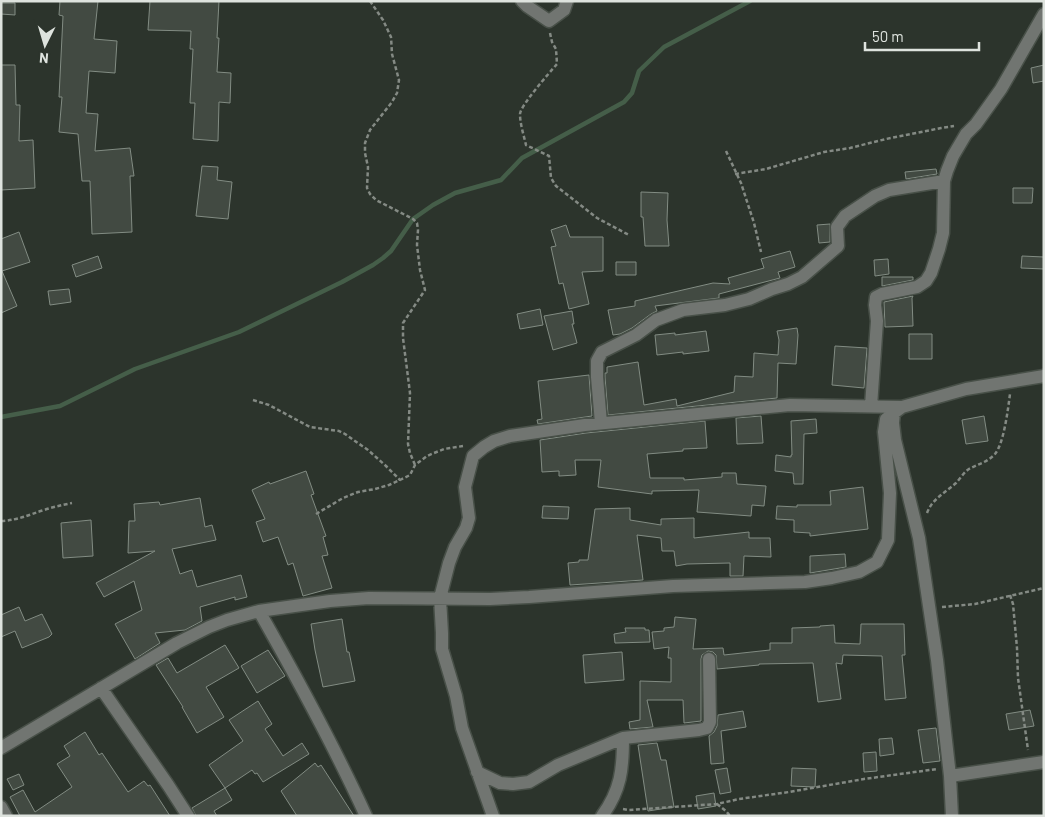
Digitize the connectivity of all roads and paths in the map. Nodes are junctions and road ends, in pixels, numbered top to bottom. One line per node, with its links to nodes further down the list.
1 (370, 1): 19 (path)
2 (522, 1): 5 (street)
3 (567, 1): 5 (street)
4 (1044, 14): 6 (street)
5 (549, 22): 10 (path)
6 (976, 124): 8 (path); 9 (street)
7 (726, 151): 8 (path)
8 (735, 174): 11 (path)
9 (944, 181): 15 (street); 17 (street)
10 (629, 235)
11 (761, 252)
12 (1044, 376): 13 (street)
13 (1012, 382): 16 (street); 23 (path)
14 (253, 400): 20 (path)
15 (871, 406): 16 (street); 17 (street)
16 (898, 410): 27 (street); 28 (street)
17 (601, 423): 27 (street)
18 (466, 446): 19 (path)
19 (415, 465): 20 (path)
20 (400, 480): 22 (path)
21 (72, 502): 24 (path)
22 (316, 514)
23 (926, 517)
24 (1, 520)
25 (1044, 588): 26 (path)
26 (1010, 596): 28 (path); 35 (path)
27 (440, 598): 29 (street); 36 (street)
28 (929, 609): 37 (street)
29 (259, 611): 31 (street); 43 (street)
30 (709, 659): 32 (street)
31 (101, 688): 33 (street); 42 (street)
32 (623, 738): 36 (street); 40 (street)
33 (1, 748)
34 (1044, 762): 35 (street)
35 (1030, 764): 37 (street)
36 (477, 772): 44 (street)
37 (949, 772): 38 (path); 46 (street)
38 (717, 804): 40 (path); 45 (path)
39 (1, 807): 41 (street)
40 (606, 811)
41 (6, 816)
42 (188, 816)
43 (366, 816)
44 (493, 816)
45 (730, 816)
46 (952, 816)

